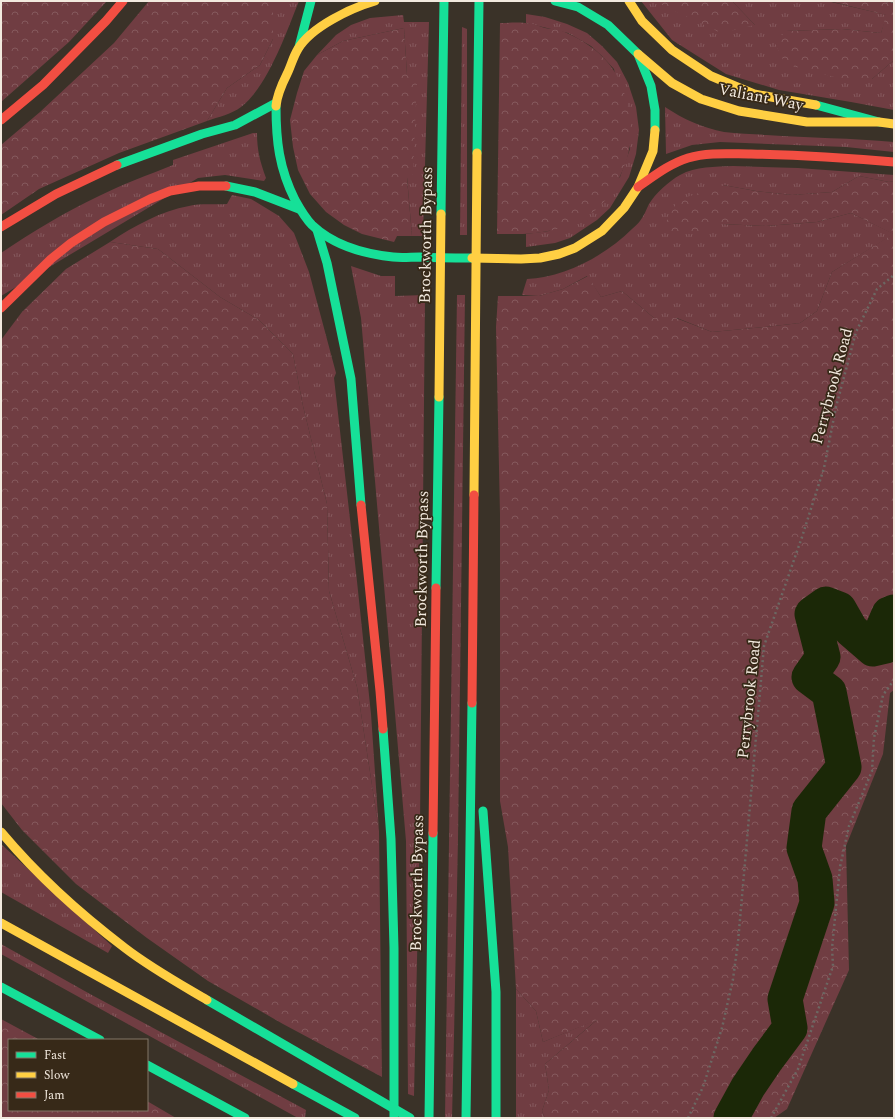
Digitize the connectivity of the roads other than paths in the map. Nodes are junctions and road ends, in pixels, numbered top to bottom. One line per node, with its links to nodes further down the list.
1 (123, 1): 13 (main road)
2 (312, 1): 10 (main road)
3 (375, 1): 10 (main road)
4 (444, 1): 34 (main road, Brockworth Bypass)
5 (479, 1): 22 (main road)
6 (555, 1): 9 (main road)
7 (629, 1): 14 (main road)
8 (602, 13): 9 (main road)
9 (608, 25): 11 (main road, Valiant Way)
10 (299, 47): 12 (main road)
11 (638, 54): 14 (main road, Valiant Way); 17 (main road)
12 (276, 103): 18 (main road); 19 (main road)
13 (1, 120)
14 (879, 122): 15 (main road, Valiant Way)
15 (894, 124)
16 (894, 162): 17 (main road)
17 (638, 187): 20 (main road)
18 (300, 209): 20 (main road); 21 (main road)
19 (1, 227)
20 (317, 230): 32 (main road)
21 (1, 308)
22 (472, 672): 23 (main road); 35 (main road)
23 (480, 779)
24 (482, 802): 36 (main road)
25 (1, 832): 33 (main road)
26 (1, 923): 31 (main road)
27 (1, 987): 28 (main road)
28 (98, 1039)
29 (148, 1066): 30 (main road)
30 (245, 1118)
31 (355, 1118)
32 (394, 1118)
33 (410, 1118)
34 (429, 1118)
35 (466, 1118)
36 (496, 1118)

